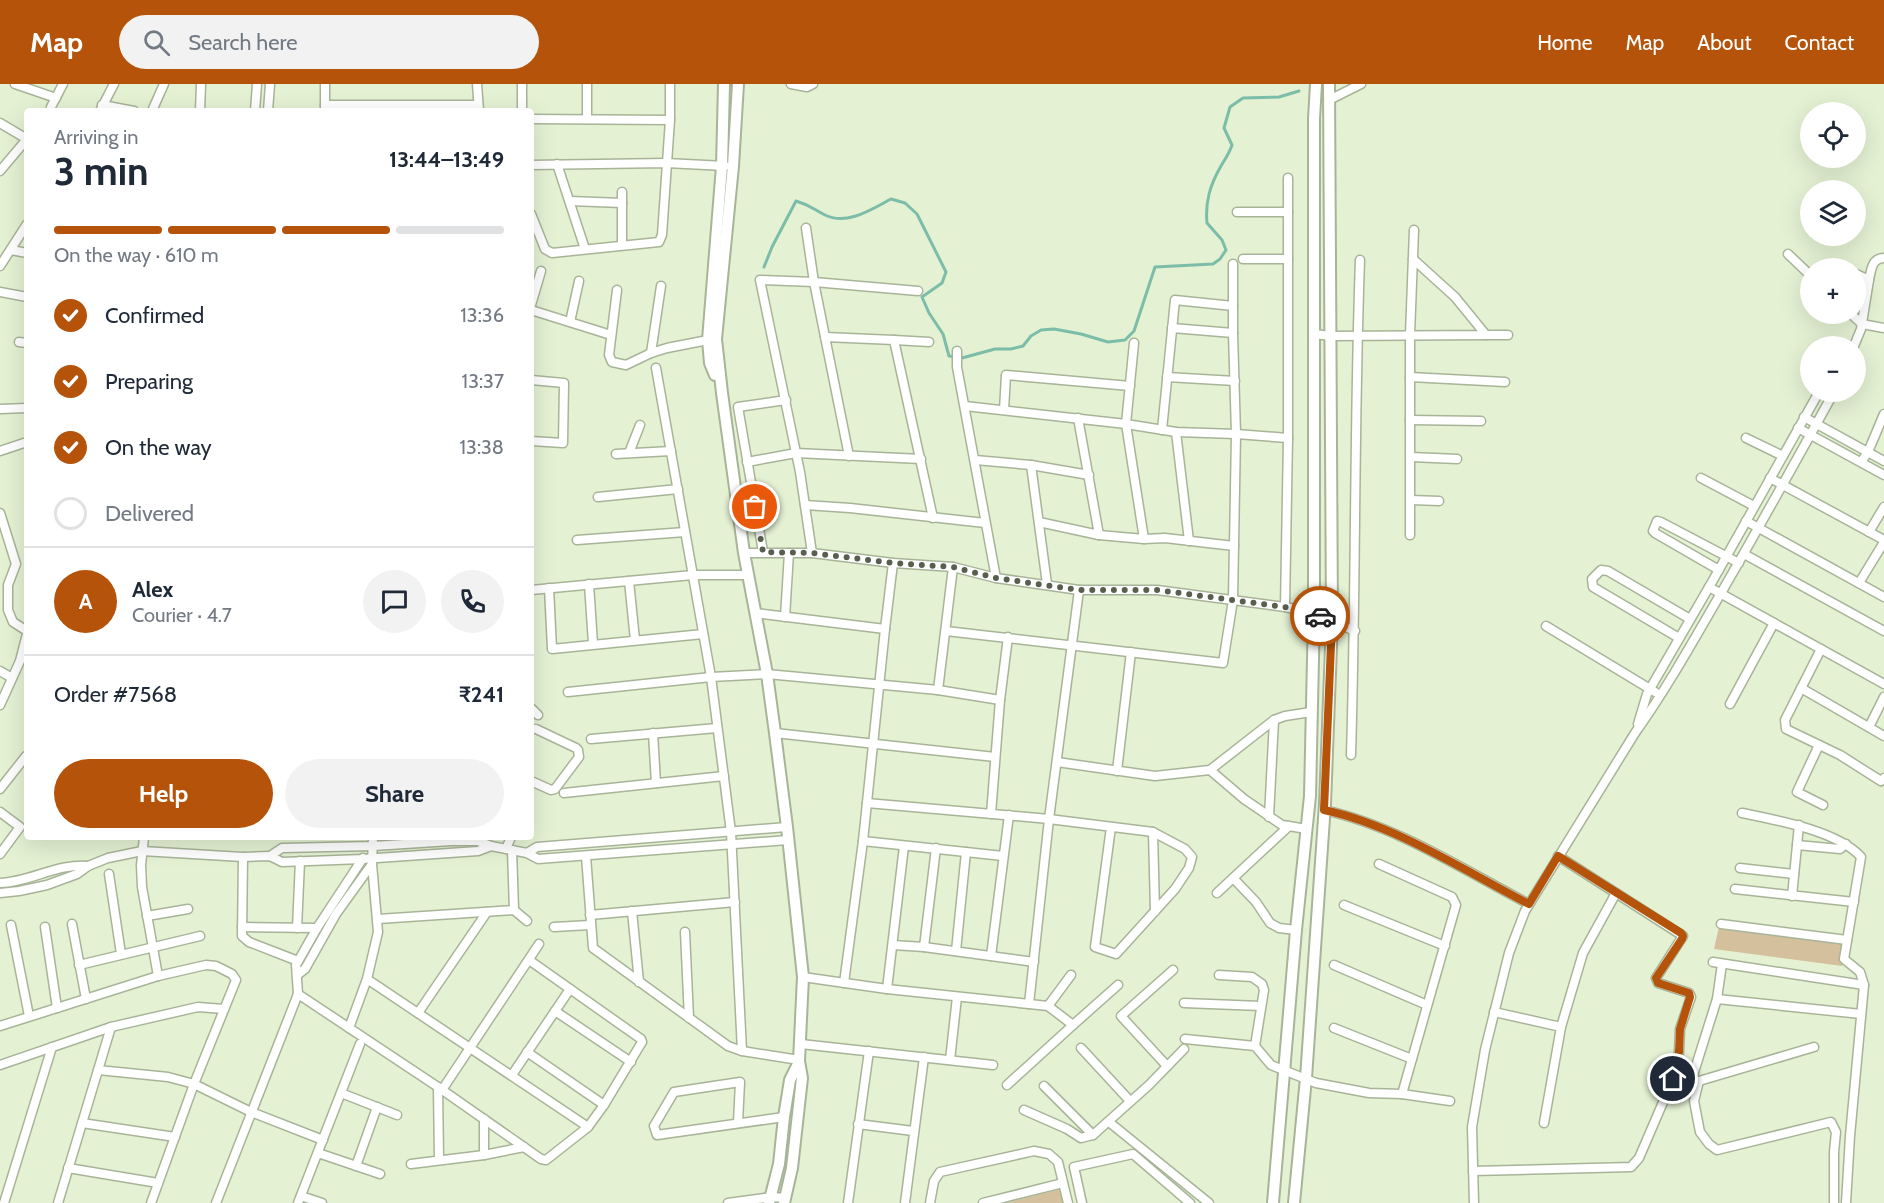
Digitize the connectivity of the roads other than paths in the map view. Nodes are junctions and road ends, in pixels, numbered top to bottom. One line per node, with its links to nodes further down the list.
1 (15, 84): 20 (street)
2 (63, 84): 20 (street)
3 (114, 84): 23 (street)
4 (164, 84): 24 (street)
5 (201, 84): 25 (street)
6 (256, 84): 26 (street)
7 (270, 84): 27 (street)
8 (326, 84): 28 (street)
9 (477, 84): 30 (street)
10 (522, 84): 31 (street)
11 (587, 84): 33 (street)
12 (670, 84): 34 (street)
13 (724, 84): 41 (street)
14 (738, 84): 41 (street)
15 (791, 84): 16 (street)
16 (813, 84)
17 (1316, 84): 84 (street)
18 (1329, 84): 21 (street)
19 (1361, 84): 21 (street)
20 (56, 98): 22 (street)
21 (1330, 99): 90 (street)
22 (51, 107)
23 (101, 108)
24 (153, 108)
25 (201, 108)
26 (255, 108)
27 (268, 108)
28 (325, 108): 29 (street)
29 (396, 108): 30 (street)
30 (479, 108)
31 (522, 108)
32 (534, 119): 33 (street)
33 (587, 119): 34 (street)
34 (670, 120): 38 (street)
35 (0, 123): 36 (street)
36 (24, 137)
37 (24, 142): 42 (street)
38 (666, 163): 39 (street); 41 (street); 53 (street)
39 (557, 164): 40 (street); 45 (street)
40 (534, 165)
41 (728, 166): 97 (street)
42 (1, 167)
43 (1288, 178): 48 (street)
44 (622, 192): 46 (street)
45 (570, 201): 46 (street); 54 (street)
46 (622, 203): 53 (street)
47 (1237, 212): 48 (street)
48 (1288, 212): 61 (street)
49 (534, 221): 54 (street)
50 (806, 228): 70 (street)
51 (24, 229): 55 (street)
52 (1414, 230): 60 (street)
53 (622, 245): 54 (street)
54 (585, 249)
55 (10, 250): 56 (street); 65 (street)
56 (24, 252)
57 (1788, 254): 64 (street)
58 (1884, 258): 69 (street)
59 (1243, 259): 61 (street)
60 (1413, 259): 85 (street); 88 (street)
61 (1288, 260): 129 (street)
62 (1360, 260): 87 (street)
63 (1233, 264): 77 (street)
64 (1800, 265)
65 (0, 266)
66 (541, 271): 75 (street)
67 (1866, 279): 69 (street)
68 (579, 280): 79 (street)
69 (1869, 280): 80 (street)
70 (814, 282): 73 (street); 93 (street); 109 (street)
71 (661, 285): 99 (street)
72 (617, 290): 86 (street)
73 (918, 291)
74 (0, 292): 76 (street)
75 (534, 294)
76 (24, 296)
77 (1233, 306): 82 (street); 83 (street)
78 (534, 311): 79 (street)
79 (570, 322): 86 (street)
80 (1861, 326): 81 (street); 91 (street); 92 (street)
81 (1884, 327)
82 (1172, 328): 83 (street); 102 (street)
83 (1233, 333): 106 (street)
84 (1314, 334): 90 (street); 170 (street)
85 (1410, 334): 87 (street); 88 (street); 103 (street)
86 (611, 335): 99 (street)
87 (1357, 335): 90 (street); 213 (street)
88 (1486, 335): 89 (street)
89 (1508, 335)
90 (1330, 336): 171 (street)
91 (1854, 336)
92 (1858, 336)
93 (825, 337): 94 (street); 139 (street)
94 (894, 340): 95 (street); 142 (street)
95 (929, 342)
96 (1134, 343): 108 (street)
97 (712, 344): 99 (street); 179 (street)
98 (957, 351): 112 (street)
99 (651, 352)
100 (656, 368): 134 (street)
101 (534, 376): 105 (street)
102 (1167, 377): 106 (street); 125 (street)
103 (1410, 377): 107 (street); 119 (street)
104 (534, 380): 105 (street)
105 (552, 381): 131 (street)
106 (1235, 381): 127 (street)
107 (1505, 382)
108 (1130, 386): 115 (street); 121 (street)
109 (786, 400): 137 (street); 146 (street)
110 (1813, 402): 117 (street)
111 (1828, 402): 122 (street)
112 (965, 406): 115 (street); 144 (street)
113 (0, 408): 114 (street)
114 (24, 408)
115 (1004, 410): 118 (street)
116 (1884, 414): 135 (street)
117 (1804, 417): 122 (street); 124 (street)
118 (1078, 418): 121 (street); 149 (street)
119 (1410, 420): 120 (street); 141 (street)
120 (1481, 421)
121 (1126, 424): 125 (street); 173 (street)
122 (1816, 424): 128 (street); 135 (street)
123 (640, 425): 136 (street)
124 (1798, 428): 128 (street); 140 (street)
125 (1162, 430): 126 (street)
126 (1176, 432): 127 (street); 175 (street)
127 (1236, 434): 129 (street); 177 (street)
128 (1810, 435): 147 (street); 153 (street)
129 (1288, 438): 202 (street)
130 (1746, 438): 140 (street)
131 (534, 441)
132 (24, 443): 133 (street)
133 (0, 450)
134 (671, 451): 136 (street); 154 (street)
135 (1868, 452): 145 (street); 147 (street)
136 (629, 453): 138 (street)
137 (796, 453): 139 (street); 146 (street); 158 (street)
138 (616, 454)
139 (849, 456): 142 (street)
140 (1783, 456): 152 (street)
141 (1411, 457): 143 (street); 156 (street)
142 (921, 459): 162 (street)
143 (1457, 459)
144 (975, 460): 148 (street); 165 (street)
145 (1884, 461)
146 (747, 462): 178 (street)
147 (1861, 462): 150 (street)
148 (1031, 465): 149 (street); 164 (street)
149 (1089, 475): 169 (street)
150 (1884, 475)
151 (1701, 478): 159 (street)
152 (1770, 478): 153 (street); 159 (street)
153 (1783, 485): 166 (street); 168 (street)
154 (678, 489): 155 (street); 167 (street)
155 (598, 497)
156 (1411, 500): 157 (street); 172 (street)
157 (1439, 501)
158 (805, 505): 162 (street); 181 (street)
159 (1754, 506): 163 (street)
160 (1884, 507): 168 (street)
161 (0, 513): 211 (street)
162 (933, 518): 165 (street)
163 (1746, 521): 166 (street); 183 (street)
164 (1039, 522): 169 (street); 194 (street)
165 (985, 523): 190 (street)
166 (1759, 528): 182 (street); 192 (street)
167 (685, 532): 174 (street); 189 (street)
168 (1869, 532): 176 (street)
169 (1099, 535): 173 (street)
170 (1313, 535): 171 (street); 204 (street)
171 (1332, 535): 207 (street)
172 (1410, 535)
173 (1144, 539): 175 (street)
174 (577, 540)
175 (1190, 541): 177 (street)
176 (1884, 541): 192 (street)
177 (1234, 546): 201 (street)
178 (763, 552): 179 (street); 180 (street)
179 (744, 553): 188 (street)
180 (789, 553): 181 (street); 205 (street)
181 (812, 553): 184 (street)
182 (1744, 554): 185 (street); 214 (street)
183 (1726, 557): 185 (street); 187 (street); 187 (street)
184 (893, 563): 186 (street); 210 (street)
185 (1739, 563): 199 (street)
186 (953, 567): 190 (street); 212 (street)
187 (1719, 570): 195 (street)
188 (748, 574): 189 (street); 203 (street)
189 (693, 575): 191 (street); 215 (street)
190 (996, 578): 194 (street)
191 (629, 581): 193 (street); 218 (street)
192 (1859, 583): 200 (street)
193 (588, 584): 196 (street); 219 (street)
194 (1047, 584): 198 (street)
195 (1709, 587): 199 (street); 206 (street)
196 (549, 588): 197 (street); 219 (street)
197 (534, 590)
198 (1079, 590): 201 (street); 220 (street)
199 (1721, 593): 208 (street); 234 (street)
200 (1884, 597)
201 (1233, 600): 202 (street); 222 (street)
202 (1285, 607): 204 (street)
203 (755, 613): 205 (street); 225 (street)
204 (1314, 613): 207 (street); 240 (street)
205 (784, 617): 210 (street)
206 (1690, 619): 217 (street); 217 (street)
207 (1332, 621): 213 (street); 266 (street)
208 (1774, 623): 221 (street); 237 (street)
209 (1546, 626): 231 (street)
210 (885, 629): 229 (street)
211 (24, 630)
212 (946, 631): 216 (street); 232 (street)
213 (1355, 631): 253 (street)
214 (1884, 632)
215 (703, 634): 218 (street); 226 (street)
216 (1008, 637): 220 (street); 236 (street)
217 (1679, 638): 231 (street)
218 (635, 639): 219 (street)
219 (593, 644)
220 (1071, 645): 222 (street); 256 (street)
221 (1821, 649): 228 (street); 230 (street)
222 (1131, 652): 258 (street)
223 (23, 661): 227 (street)
224 (0, 671): 227 (street)
225 (767, 674): 226 (street); 229 (street); 247 (street)
226 (711, 677): 233 (street); 244 (street)
227 (12, 678): 238 (street)
228 (1884, 684)
229 (879, 685): 232 (street); 251 (street)
230 (1801, 688): 243 (street); 252 (street)
231 (1651, 689): 234 (street); 248 (street)
232 (938, 690): 236 (street)
233 (568, 692)
234 (1660, 695): 248 (street)
235 (1884, 697): 243 (street)
236 (1000, 700): 254 (street)
237 (1730, 704)
238 (0, 705)
239 (534, 711): 241 (street)
240 (1311, 712): 242 (street); 265 (street)
241 (538, 715)
242 (1274, 720): 257 (street); 274 (street)
243 (1869, 727): 249 (street)
244 (717, 728): 246 (street); 259 (street)
245 (536, 729): 261 (street)
246 (652, 733): 250 (street); 262 (street)
247 (775, 733): 251 (street); 278 (street)
248 (1635, 733): 302 (street)
249 (1884, 736)
250 (591, 739)
251 (873, 743): 254 (street); 267 (street)
252 (1819, 745): 260 (street); 268 (street)
253 (1351, 755)
254 (995, 757): 272 (street)
255 (24, 759): 263 (street)
256 (1057, 762): 258 (street); 275 (street)
257 (1210, 770): 258 (street); 274 (street)
258 (1117, 771)
259 (724, 776): 262 (street); 281 (street)
260 (1884, 778)
261 (534, 782)
262 (656, 783): 264 (street)
263 (0, 789)
264 (564, 793)
265 (1310, 796): 266 (street); 280 (street)
266 (1325, 796): 269 (street)
267 (867, 802): 272 (street); 286 (street)
268 (1823, 805)
269 (1324, 810): 320 (street); 416 (street)
270 (0, 812): 297 (street)
271 (1742, 813): 276 (street)
272 (991, 814): 273 (street)
273 (1009, 815): 275 (street); 301 (street)
274 (1269, 817): 277 (street)
275 (1049, 819): 279 (street); 354 (street)
276 (1799, 825): 289 (street); 290 (street)
277 (1289, 826): 280 (street); 311 (street)
278 (787, 827): 281 (street); 285 (street)
279 (1111, 827): 282 (street); 324 (street)
280 (1307, 829): 340 (street)
281 (731, 832): 288 (street); 298 (street)
282 (1153, 832): 324 (street); 324 (street)
283 (144, 840): 294 (street)
284 (511, 840): 295 (street)
285 (788, 840): 288 (street); 362 (street)
286 (863, 842): 292 (street); 365 (street)
287 (370, 843): 291 (street); 299 (street); 305 (street)
288 (732, 844): 300 (street); 318 (street)
289 (1846, 844): 290 (street); 319 (street)
290 (1797, 845): 310 (street)
291 (490, 846): 295 (street); 305 (street)
292 (904, 846): 293 (street); 345 (street)
293 (936, 848): 296 (street); 348 (street)
294 (142, 850): 303 (street); 307 (street); 328 (street)
295 (509, 850): 298 (street); 323 (street)
296 (966, 852): 301 (street); 349 (street)
297 (0, 854)
298 (527, 854): 300 (street)
299 (270, 856): 303 (street); 304 (street)
300 (586, 856): 327 (street)
301 (1003, 856): 351 (street)
302 (1558, 856): 316 (street); 320 (street)
303 (243, 857): 336 (street)
304 (300, 861): 305 (street); 338 (street)
305 (369, 861): 329 (street); 339 (street); 358 (street)
306 (1379, 864): 346 (street)
307 (88, 866): 312 (street); 314 (street)
308 (1740, 868): 310 (street)
309 (109, 874): 350 (street)
310 (1794, 874): 317 (street)
311 (1233, 878): 315 (street); 340 (street)
312 (0, 883)
313 (1735, 890): 317 (street)
314 (0, 893)
315 (1217, 893)
316 (1616, 893): 389 (street); 450 (street)
317 (1791, 896): 319 (street)
318 (735, 902): 325 (street); 402 (street)
319 (1854, 902): 343 (street)
320 (1529, 904): 382 (street)
321 (1344, 905): 346 (street)
322 (188, 909): 328 (street)
323 (514, 910): 326 (street); 330 (street)
324 (1155, 910)
325 (633, 911): 327 (street); 364 (street)
326 (487, 912): 329 (street); 383 (street)
327 (590, 915): 333 (street)
328 (147, 916): 347 (street)
329 (378, 919): 363 (street)
330 (527, 921)
331 (72, 924): 355 (street)
332 (1721, 924): 343 (street)
333 (591, 925): 337 (street); 364 (street)
334 (11, 926): 385 (street)
335 (45, 927): 379 (street)
336 (242, 927): 338 (street); 353 (street)
337 (554, 927)
338 (297, 928): 339 (street)
339 (317, 928): 353 (street)
340 (1296, 930): 414 (street)
341 (685, 932): 386 (street)
342 (200, 936): 347 (street)
343 (1847, 940): 367 (street)
344 (539, 944): 352 (street)
345 (893, 945): 348 (street); 369 (street)
346 (1444, 946): 376 (street)
347 (153, 947): 350 (street); 361 (street)
348 (924, 947): 349 (street)
349 (956, 951): 351 (street)
350 (121, 954): 355 (street)
351 (991, 956): 354 (street)
352 (529, 960): 368 (street); 398 (street)
353 (298, 961): 358 (street)
354 (1034, 962): 375 (street)
355 (79, 965): 372 (street)
356 (1334, 965): 376 (street)
357 (1173, 970): 412 (street)
358 (297, 975): 370 (street)
359 (1071, 975): 377 (street)
360 (1219, 975): 378 (street)
361 (158, 976): 372 (street); 380 (street)
362 (803, 977): 365 (street); 395 (street)
363 (368, 979): 383 (street); 391 (street)
364 (639, 982): 386 (street)
365 (844, 983): 369 (street)
366 (1118, 985): 387 (street)
367 (1864, 985): 373 (street); 384 (street)
368 (570, 989): 381 (street); 409 (street)
369 (887, 989): 371 (street)
370 (298, 994): 391 (street); 429 (street)
371 (957, 996): 375 (street); 408 (street)
372 (86, 999): 379 (street)
373 (1716, 999): 384 (street); 421 (street)
374 (1184, 1003): 378 (street)
375 (1029, 1004): 377 (street)
376 (1427, 1005): 406 (street)
377 (1048, 1006): 387 (street)
378 (1261, 1006): 396 (street)
379 (57, 1008): 385 (street)
380 (224, 1008): 390 (street); 417 (street)
381 (555, 1011): 404 (street); 409 (street)
382 (1494, 1012): 389 (street); 450 (street)
383 (418, 1013): 398 (street)
384 (1861, 1014): 475 (street)
385 (29, 1016): 388 (street)
386 (689, 1018): 402 (street)
387 (1073, 1025): 418 (street)
388 (0, 1026)
389 (1561, 1026): 436 (street)
390 (111, 1027): 397 (street); 413 (street)
391 (349, 1028): 420 (street)
392 (1334, 1028): 406 (street)
393 (1185, 1039): 396 (street)
394 (360, 1044): 422 (street)
395 (801, 1044): 403 (street); 407 (street)
396 (1255, 1046): 414 (street)
397 (52, 1047): 410 (street); 457 (street)
398 (470, 1047): 415 (street); 420 (street)
399 (1814, 1047): 474 (street)
400 (1081, 1048): 424 (street)
401 (1184, 1049): 412 (street)
402 (742, 1051): 407 (street)
403 (869, 1051): 405 (street); 437 (street)
404 (527, 1052): 415 (street); 426 (street)
405 (924, 1058): 408 (street); 439 (street)
406 (1412, 1059): 423 (street)
407 (799, 1060): 431 (street); 456 (street)
408 (950, 1060): 411 (street)
409 (631, 1062): 426 (street)
410 (0, 1065)
411 (993, 1065)
412 (1167, 1066): 424 (street)
413 (98, 1070): 417 (street); 434 (street)
414 (1284, 1070): 416 (street); 471 (street)
415 (512, 1075): 438 (street)
416 (1306, 1078): 423 (street); 472 (street)
417 (194, 1084): 429 (street); 441 (street)
418 (1007, 1085)
419 (1044, 1086): 440 (street)
420 (440, 1088): 432 (street); 446 (street)
421 (1689, 1088)
422 (341, 1093): 427 (street); 442 (street)
423 (1402, 1094): 425 (street)
424 (1130, 1101): 433 (street)
425 (1450, 1101)
426 (604, 1106): 438 (street)
427 (377, 1107): 430 (street); 448 (street)
428 (1024, 1110): 440 (street)
429 (251, 1112): 442 (street); 460 (street)
430 (397, 1115)
431 (784, 1117): 435 (street); 455 (street)
432 (484, 1119): 443 (street); 445 (street)
433 (1108, 1122): 440 (street); 470 (street)
434 (82, 1123): 441 (street); 449 (street)
435 (738, 1123): 435 (street)
436 (1544, 1123)
437 (858, 1124): 439 (street); 463 (street)
438 (588, 1127): 443 (street)
439 (913, 1131): 464 (street)
440 (1093, 1135)
441 (175, 1137): 452 (street)
442 (323, 1140): 444 (street)
443 (524, 1147): 445 (street)
444 (318, 1152): 448 (street); 454 (street)
445 (484, 1155): 446 (street)
446 (439, 1160): 447 (street)
447 (411, 1164)
448 (356, 1166): 451 (street)
449 (68, 1168): 452 (street); 458 (street)
450 (1473, 1171): 473 (street)
451 (380, 1174)
452 (158, 1183): 459 (street)
453 (1063, 1183): 465 (street); 466 (street); 467 (street)
454 (300, 1199): 461 (street)
455 (770, 1200): 456 (street); 462 (street)
456 (785, 1201)
457 (4, 1203)
458 (58, 1203)
459 (151, 1203)
460 (216, 1203)
461 (322, 1203)
462 (728, 1203)
463 (848, 1203)
464 (905, 1203)
465 (930, 1203)
466 (983, 1203)
467 (1068, 1203)
468 (1082, 1203): 469 (street)
469 (1190, 1203)
470 (1209, 1203)
471 (1273, 1203)
472 (1294, 1203)
473 (1473, 1203)
474 (1834, 1203)
475 (1846, 1203)

